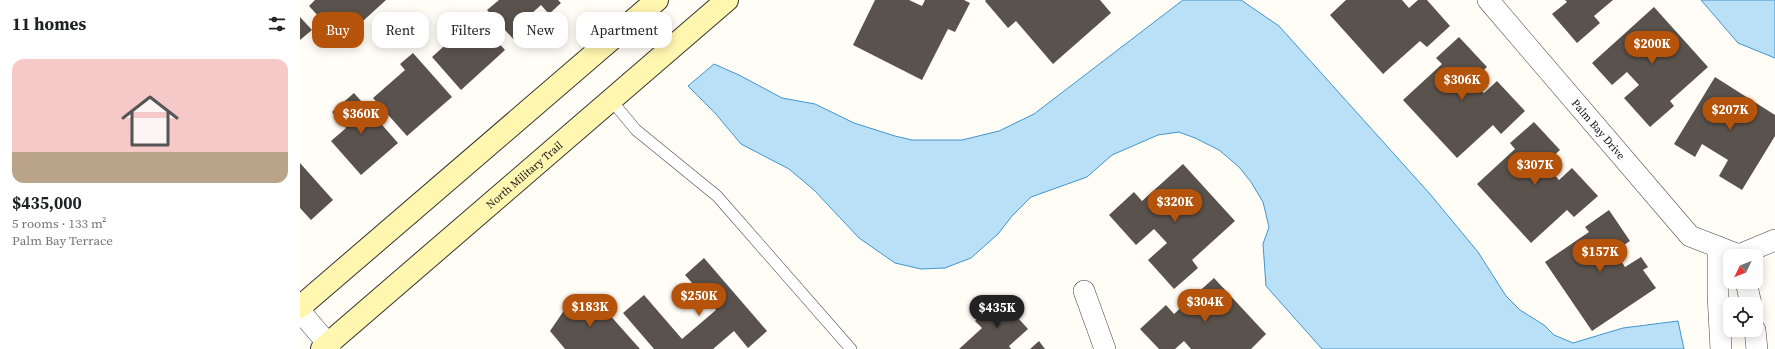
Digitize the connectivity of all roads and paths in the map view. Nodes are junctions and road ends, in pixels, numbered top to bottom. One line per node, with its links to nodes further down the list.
1 (657, 0): 10 (main road)
2 (727, 0): 4 (main road, North Military Trail)
3 (1488, 0): 6 (street, Palm Bay Drive)
4 (611, 100): 13 (main road, North Military Trail); 14 (lane)
5 (1775, 240): 8 (street)
6 (1718, 247): 7 (street, Palm Bay Drive); 16 (street)
7 (1723, 249)
8 (1755, 249)
9 (1084, 291): 15 (street)
10 (300, 307)
11 (300, 311): 13 (street)
12 (1755, 337): 17 (street)
13 (332, 348)
14 (851, 349)
15 (1105, 349)
16 (1721, 349)
17 (1757, 349)

